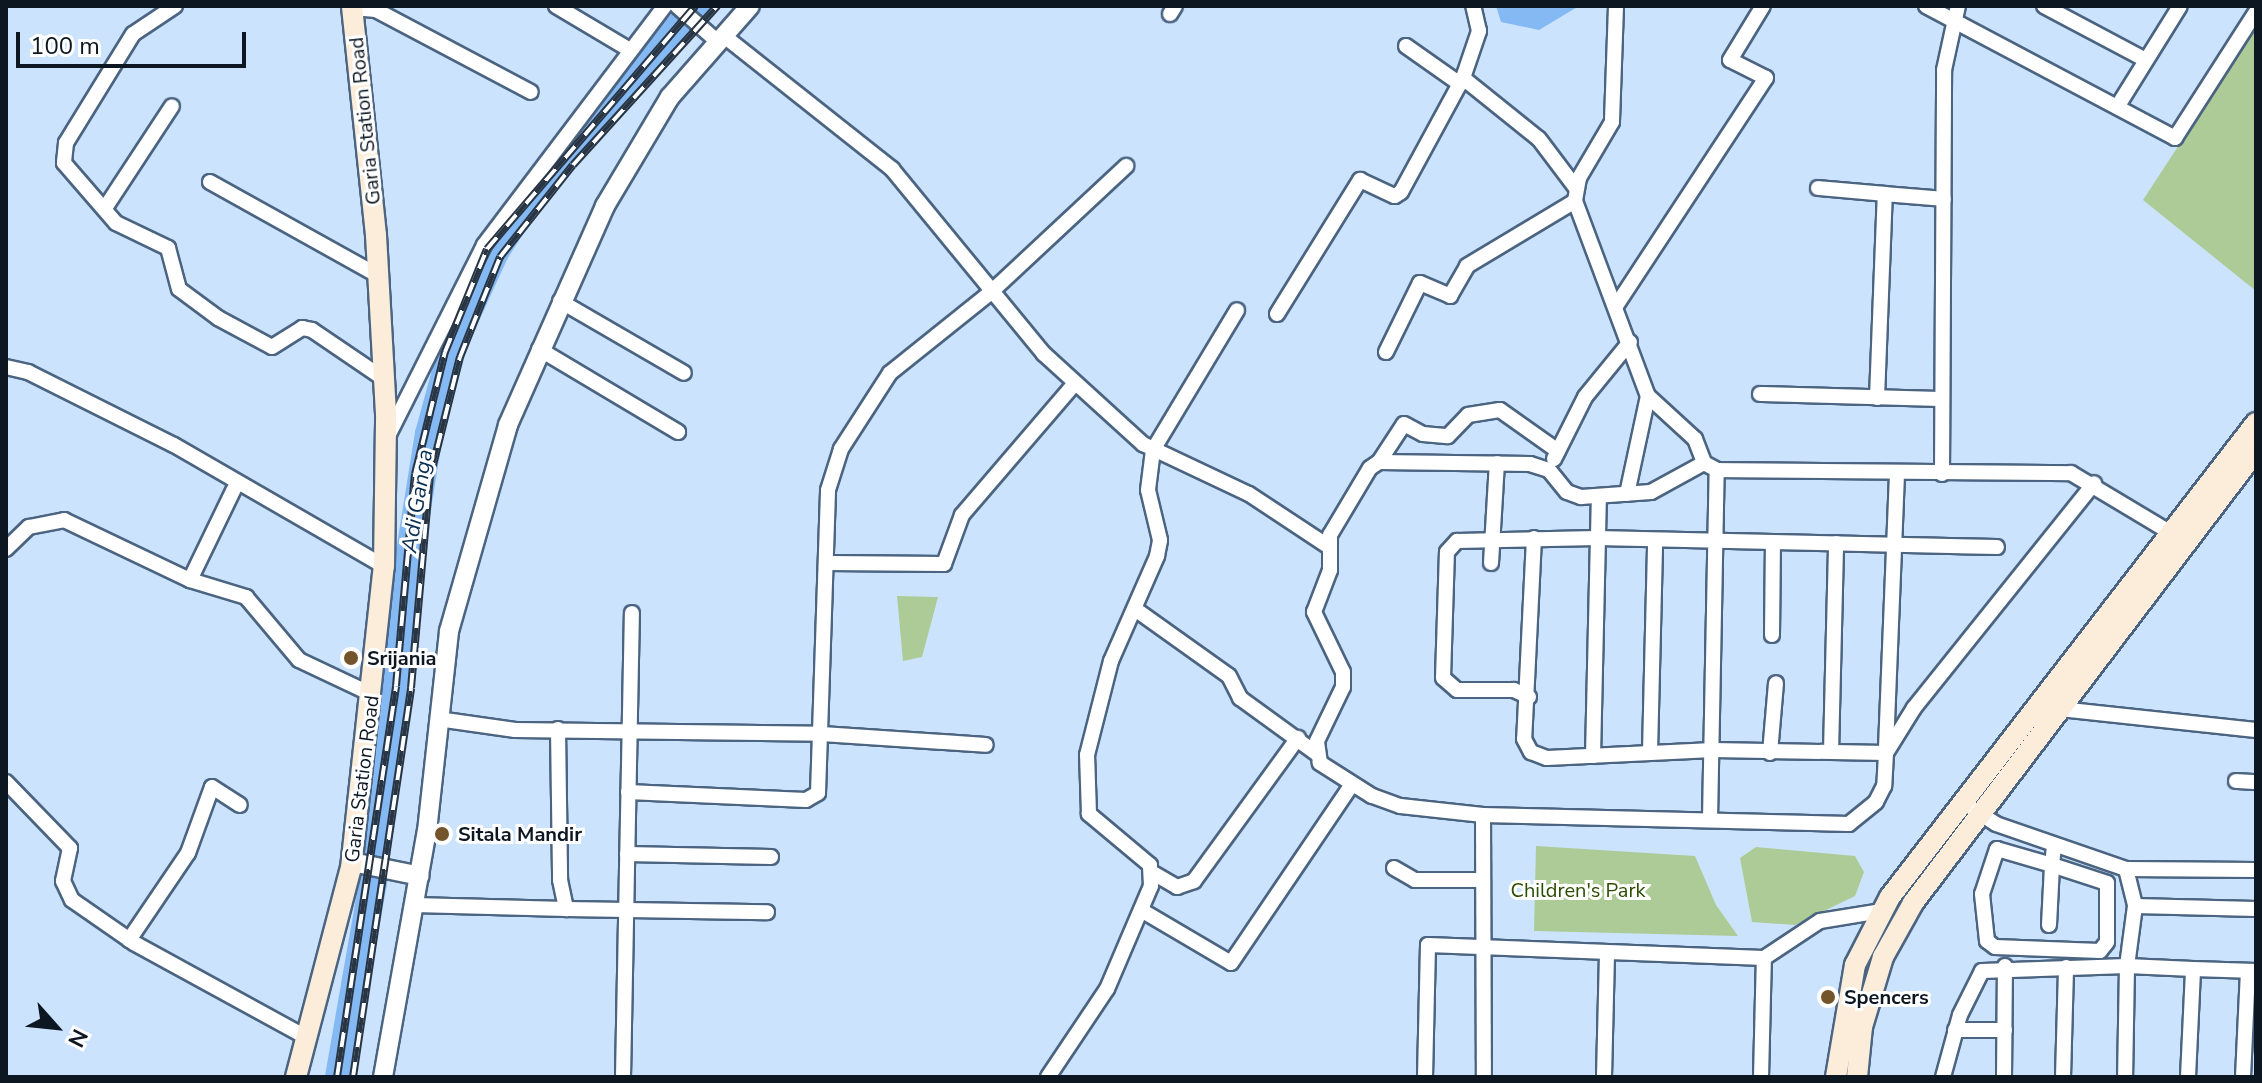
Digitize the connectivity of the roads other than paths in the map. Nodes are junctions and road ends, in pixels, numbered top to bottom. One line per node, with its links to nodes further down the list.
1 (175, 6): 31 (street)
2 (556, 6): 19 (street)
3 (665, 6): 19 (street)
4 (677, 6): 17 (street)
5 (750, 6): 17 (street)
6 (1473, 6): 21 (street)
7 (1616, 6): 29 (street)
8 (1763, 6): 35 (street)
9 (1926, 6): 16 (street)
10 (1958, 6): 16 (street)
11 (2044, 6): 20 (street)
12 (2180, 6): 20 (street)
13 (352, 7): 14 (street); 32 (main road, Garia Station Road)
14 (378, 8): 22 (street)
15 (2256, 12): 23 (street)
16 (1950, 20): 23 (street); 30 (street)
17 (720, 39): 33 (street); 34 (street)
18 (1406, 46): 21 (street)
19 (630, 50): 51 (street)
20 (2146, 60): 23 (street)
21 (1462, 81): 29 (street); 37 (street)
22 (531, 92)
23 (2119, 104)
24 (172, 106): 31 (street)
25 (1126, 166): 33 (street)
26 (210, 182): 32 (street)
27 (1818, 188): 28 (street)
28 (1885, 194): 30 (street); 47 (street)
29 (1576, 195): 35 (street); 40 (street)
30 (1944, 199): 48 (street)
31 (107, 205): 43 (street)
32 (377, 275): 43 (main road, Garia Station Road)
33 (991, 292): 44 (street); 77 (street)
34 (560, 301): 39 (street); 42 (street)
35 (1616, 306): 38 (street)
36 (1237, 310): 52 (street)
37 (1277, 314)
38 (1630, 342): 46 (street); 53 (street)
39 (539, 349): 50 (street); 89 (street)
40 (1386, 352)
41 (6, 367): 62 (street)
42 (684, 373)
43 (384, 379): 51 (main road, Garia Station Road)
44 (1075, 383): 52 (street); 77 (street)
45 (1760, 394): 47 (street)
46 (1648, 396): 57 (street); 63 (street)
47 (1877, 398): 48 (street)
48 (1942, 399): 60 (street)
49 (2256, 423): 65 (main road)
50 (678, 432)
51 (385, 443): 79 (main road, Garia Station Road)
52 (1153, 450): 74 (street); 81 (street)
53 (1558, 451): 55 (street); 58 (street)
54 (2256, 451): 84 (main road)
55 (1379, 462): 56 (street); 74 (street)
56 (1497, 463): 58 (street); 68 (street)
57 (1711, 466): 59 (street); 63 (street); 70 (street)
58 (1549, 470): 64 (street)
59 (1897, 474): 60 (street); 72 (street)
60 (1942, 474): 61 (street)
61 (2094, 483): 65 (street); 100 (street)
62 (236, 485): 79 (street); 80 (street)
63 (1627, 494): 64 (street)
64 (1599, 496): 67 (street)
65 (2171, 533): 84 (main road)
66 (1534, 538): 67 (street); 68 (street); 87 (street)
67 (1597, 538): 69 (street); 102 (street)
68 (1492, 540): 78 (street); 87 (street)
69 (1655, 540): 70 (street); 97 (street)
70 (1714, 542): 73 (street); 96 (street)
71 (1836, 543): 72 (street); 73 (street); 98 (street)
72 (1895, 543): 75 (street); 100 (street)
73 (1773, 545): 83 (street)
74 (1328, 546): 101 (street)
75 (1997, 547)
76 (6, 549): 80 (street)
77 (828, 563): 93 (street)
78 (1491, 563)
79 (384, 566): 86 (main road, Garia Station Road)
80 (190, 580): 86 (street)
81 (1135, 609): 94 (street); 121 (street)
82 (632, 613): 91 (street)
83 (1772, 635)
84 (2099, 640): 88 (main road); 108 (main road)
85 (1776, 683): 99 (street)
86 (373, 695): 116 (main road, Garia Station Road)
87 (1529, 697): 102 (street)
88 (2060, 709): 92 (street); 111 (main road)
89 (438, 719): 90 (street); 122 (street)
90 (558, 729): 91 (street); 126 (street)
91 (630, 729): 93 (street); 107 (street)
92 (2256, 730)
93 (822, 734): 95 (street); 107 (street)
94 (1298, 738): 101 (street); 121 (street)
95 (986, 745)
96 (1713, 750): 97 (street); 99 (street); 112 (street)
97 (1650, 752): 102 (street)
98 (1831, 752): 99 (street); 100 (street)
99 (1770, 753)
100 (1886, 753): 112 (street)
101 (1317, 754): 106 (street)
102 (1593, 756)
103 (2236, 781): 105 (street)
104 (6, 782): 133 (street)
105 (2256, 782)
106 (1351, 786): 110 (street); 129 (street)
107 (628, 792): 114 (street)
108 (1963, 802): 111 (street); 130 (main road)
109 (240, 805): 133 (street)
110 (1483, 815): 112 (street); 123 (street)
111 (1983, 815): 113 (street); 154 (main road)
112 (1710, 819)
113 (2054, 845): 117 (street); 119 (street)
114 (627, 854): 115 (street); 128 (street)
115 (771, 857)
116 (352, 862): 122 (street); 144 (main road, Garia Station Road)
117 (2052, 865): 117 (street); 132 (street)
118 (1394, 868): 123 (street)
119 (2126, 869): 120 (street); 125 (street)
120 (2256, 870)
121 (1153, 873): 129 (street)
122 (420, 876): 124 (street)
123 (1483, 880): 134 (street)
124 (414, 905): 126 (street); 146 (street)
125 (2135, 906): 127 (street); 138 (street)
126 (566, 909): 128 (street)
127 (2256, 909)
128 (626, 910): 131 (street); 147 (street)
129 (1141, 910): 148 (street)
130 (1882, 911): 136 (street); 153 (main road)
131 (767, 912)
132 (2049, 925)
133 (129, 940): 144 (street)
134 (1485, 949): 135 (street); 149 (street); 150 (street)
135 (1607, 954): 136 (street); 151 (street)
136 (1764, 958): 152 (street)
137 (2005, 966): 139 (street); 142 (street); 143 (street)
138 (2127, 966): 139 (street); 140 (street); 158 (street)
139 (2066, 967): 157 (street)
140 (2193, 969): 141 (street); 159 (street)
141 (2252, 972): 160 (street)
142 (1955, 1030): 143 (street); 155 (street)
143 (2005, 1030): 156 (street)
144 (304, 1036): 145 (main road, Garia Station Road)
145 (296, 1077)
146 (383, 1077)
147 (623, 1077)
148 (1048, 1077)
149 (1425, 1077)
150 (1484, 1077)
151 (1604, 1077)
152 (1761, 1077)
153 (1836, 1077)
154 (1857, 1077)
155 (1943, 1077)
156 (2004, 1077)
157 (2063, 1077)
158 (2125, 1077)
159 (2188, 1077)
160 (2243, 1077)

